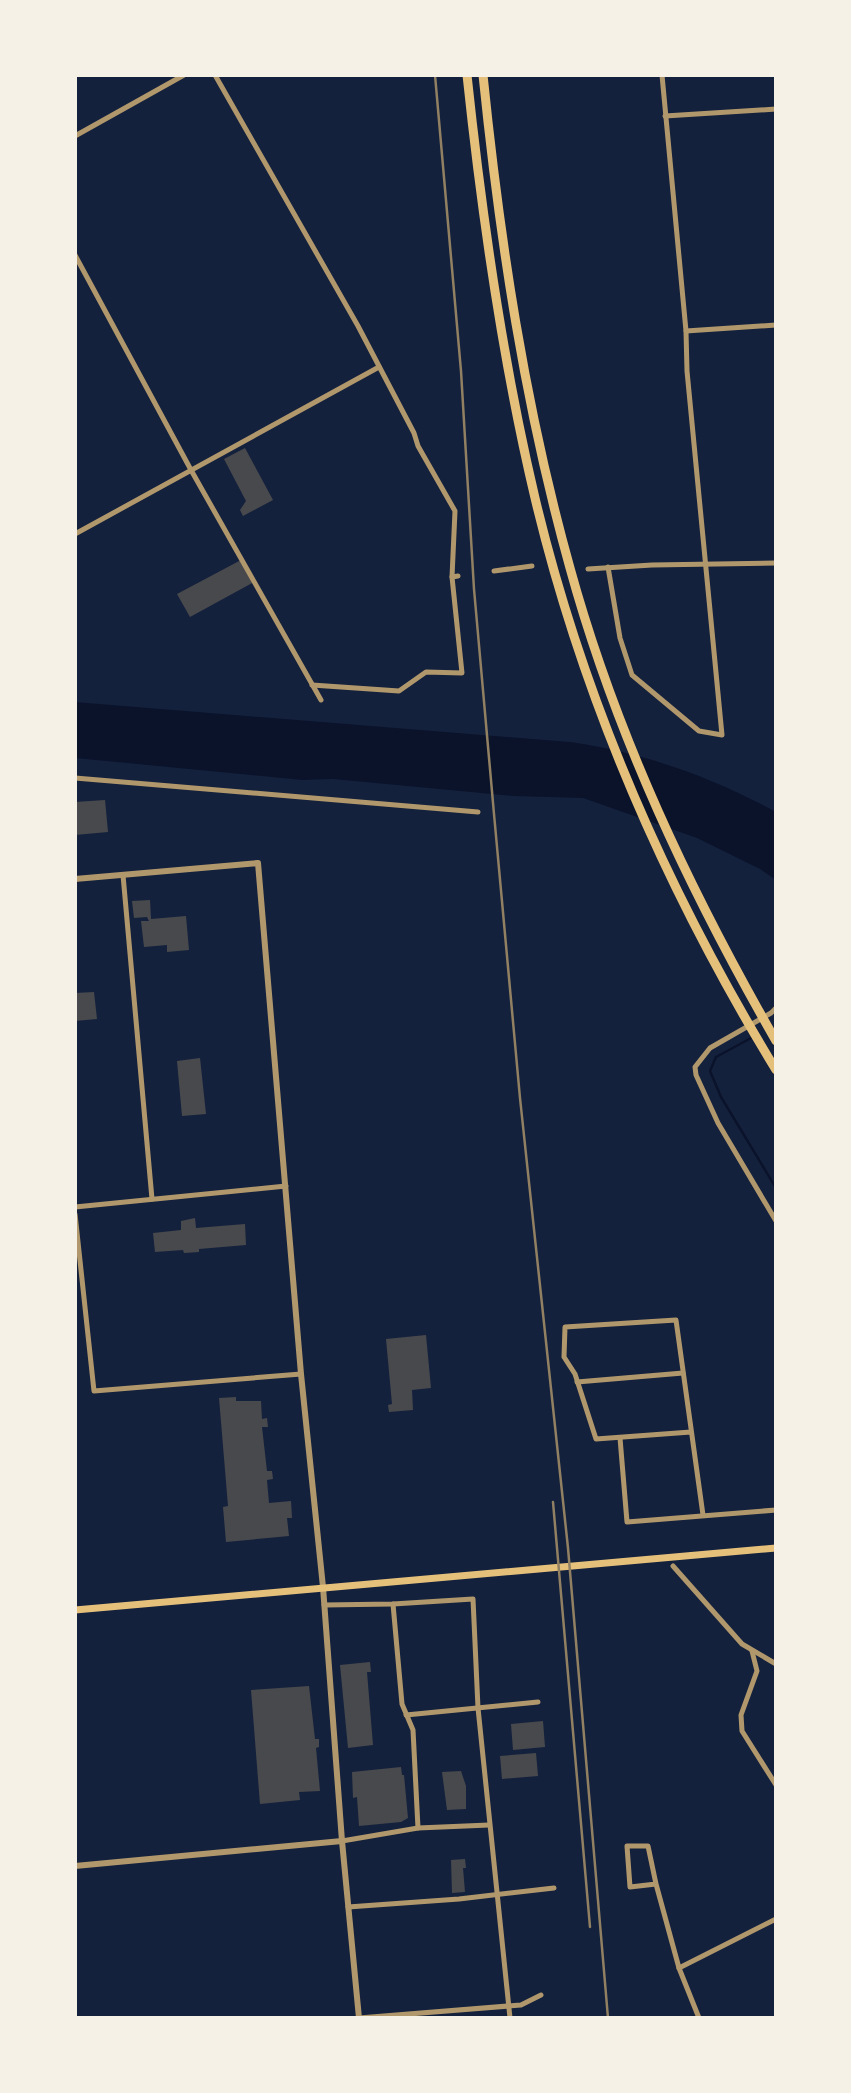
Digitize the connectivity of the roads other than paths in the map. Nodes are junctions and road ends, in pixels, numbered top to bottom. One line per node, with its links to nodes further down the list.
1 (184, 75): 8 (street)
2 (215, 75): 12 (street)
3 (467, 75): 29 (highway)
4 (483, 75): 28 (highway)
5 (662, 75): 7 (street)
6 (776, 109): 7 (street)
7 (665, 116): 11 (street)
8 (75, 136)
9 (75, 255): 13 (street)
10 (776, 325): 11 (street)
11 (686, 331): 16 (street)
12 (379, 367): 13 (street); 21 (street)
13 (191, 470): 14 (street); 21 (street)
14 (75, 534)
15 (776, 563): 16 (street)
16 (706, 564): 18 (street); 18 (street)
17 (532, 566): 20 (street)
18 (608, 567): 19 (street)
19 (588, 569)
20 (494, 571)
21 (312, 685): 22 (street)
22 (321, 700)
23 (75, 778): 24 (street)
24 (478, 812)
25 (123, 875): 26 (street); 30 (street); 31 (street)
26 (75, 879)
27 (776, 1008): 34 (street)
28 (776, 1041)
29 (776, 1070)
30 (286, 1186): 31 (street); 36 (street)
31 (152, 1199): 32 (street)
32 (75, 1207)
33 (75, 1214): 36 (street)
34 (776, 1220)
35 (683, 1373): 37 (street); 37 (street); 38 (street)
36 (301, 1374): 44 (street)
37 (577, 1382): 39 (street)
38 (691, 1432): 39 (street); 41 (street)
39 (620, 1438): 41 (street)
40 (776, 1510): 41 (street)
41 (703, 1515)
42 (776, 1548): 44 (main road)
43 (673, 1566): 48 (street)
44 (323, 1587): 46 (street); 47 (main road)
45 (393, 1604): 46 (street); 51 (street); 52 (street)
46 (324, 1605): 56 (street)
47 (75, 1610)
48 (752, 1651): 49 (street); 53 (street)
49 (776, 1664)
50 (538, 1702): 51 (street)
51 (478, 1708): 52 (street); 54 (street)
52 (406, 1714): 55 (street)
53 (776, 1785)
54 (489, 1825): 55 (street); 60 (street)
55 (418, 1828): 56 (street)
56 (342, 1842): 57 (street); 61 (street)
57 (75, 1866)
58 (656, 1884): 58 (street); 63 (street)
59 (554, 1888): 60 (street)
60 (498, 1895): 61 (street); 65 (street)
61 (348, 1907): 66 (street)
62 (776, 1919): 63 (street)
63 (679, 1968): 68 (street)
64 (541, 1995): 65 (street)
65 (509, 2006): 66 (street); 67 (street)
66 (359, 2018)
67 (510, 2018)
68 (699, 2018)

